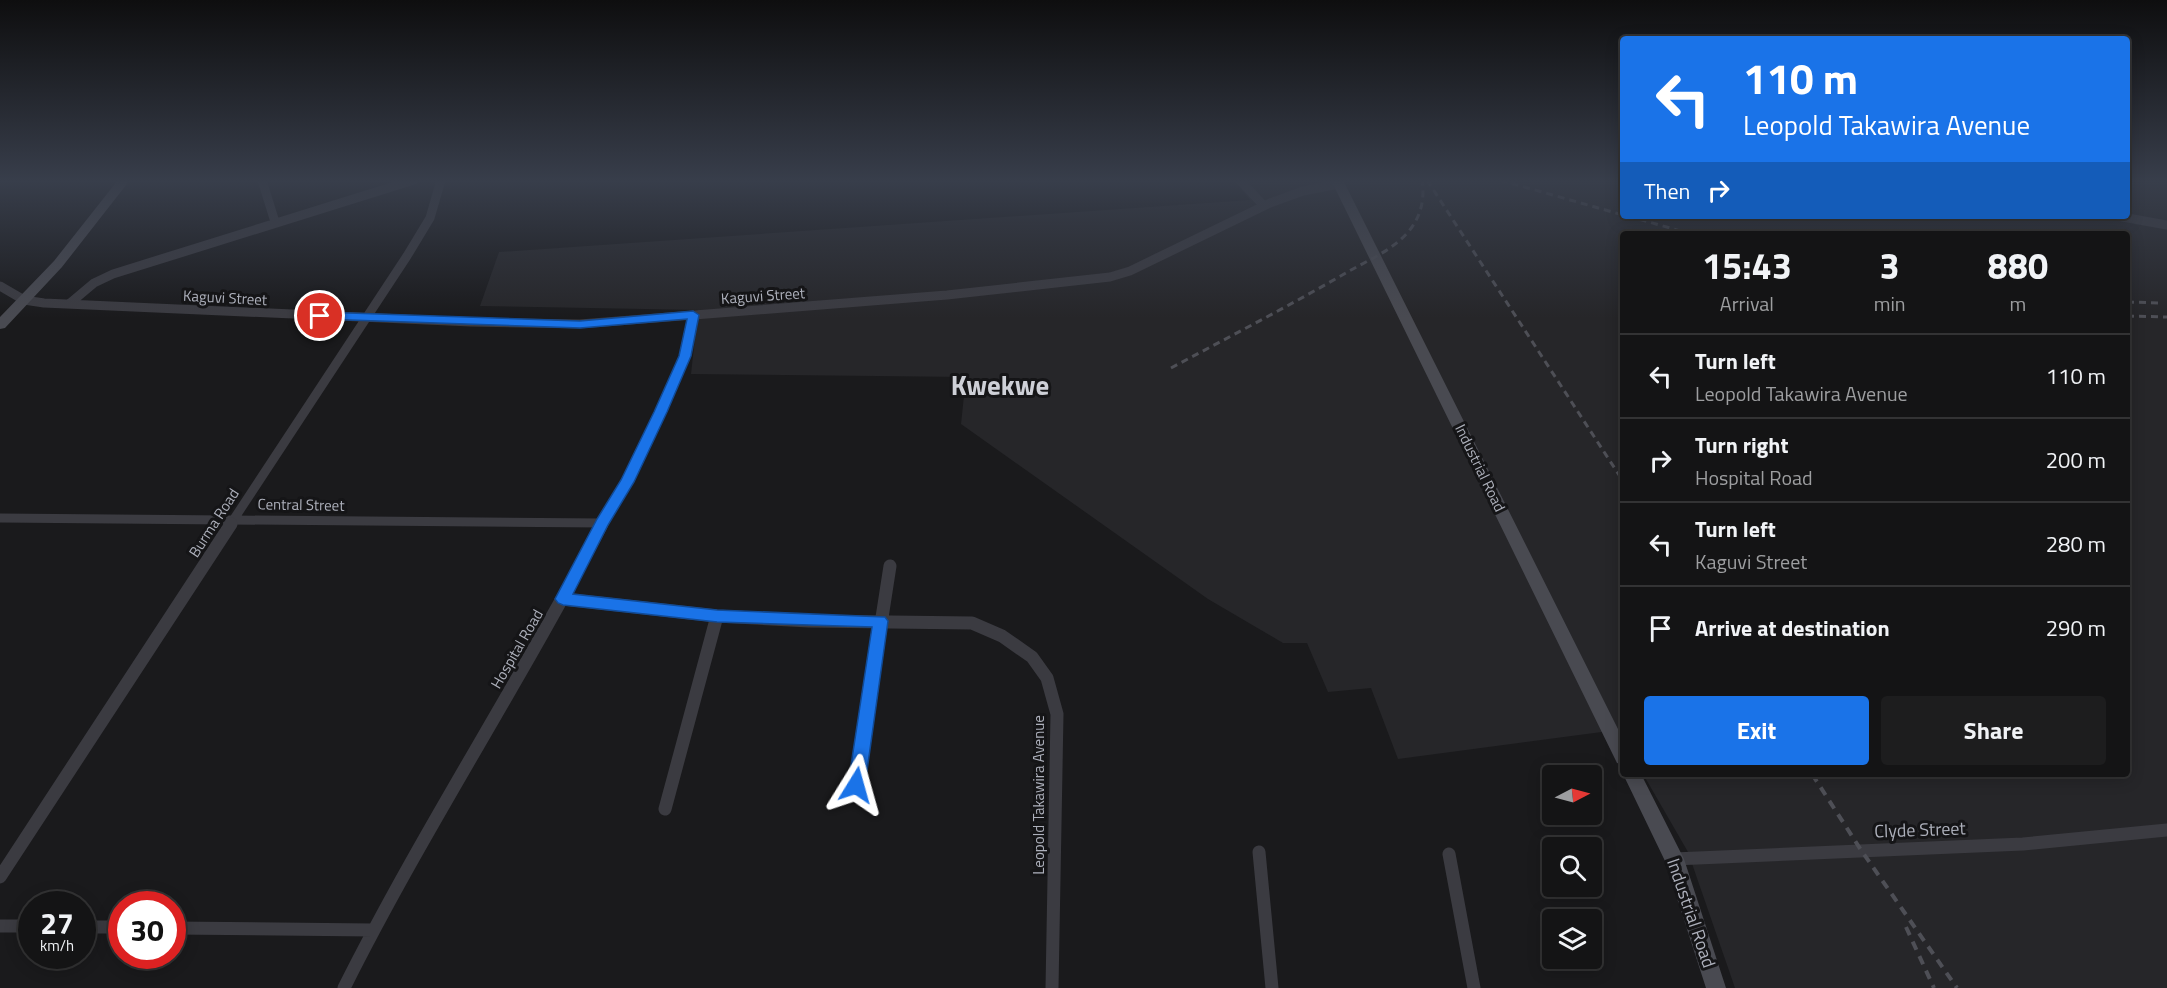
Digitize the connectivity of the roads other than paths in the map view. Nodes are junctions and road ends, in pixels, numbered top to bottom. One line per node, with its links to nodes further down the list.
1 (89, 226): 7 (street)
2 (262, 226): 8 (street)
3 (425, 226): 10 (street, Burma Road)
4 (1221, 226): 9 (street, Kaguvi Street)
5 (1360, 226): 19 (street, Industrial Road)
6 (0, 286): 7 (street)
7 (24, 300): 8 (street, Kaguvi Street); 11 (street)
8 (69, 304): 10 (street, Kaguvi Street)
9 (693, 315): 10 (street, Kaguvi Street); 14 (street, Hospital Road)
10 (365, 318): 13 (street, Burma Road)
11 (0, 325)
12 (0, 518): 13 (street, Central Street)
13 (234, 519): 14 (street, Central Street); 27 (street, Burma Road)
14 (602, 523): 16 (street, Hospital Road)
15 (890, 566): 18 (street)
16 (563, 599): 17 (street, Leopold Takawira Avenue); 31 (street, Hospital Road)
17 (717, 616): 18 (street, Leopold Takawira Avenue); 22 (street)
18 (880, 621): 21 (street); 33 (street, Leopold Takawira Avenue)
19 (1620, 751)
20 (1633, 777): 26 (street, Industrial Road)
21 (856, 785)
22 (665, 809)
23 (2167, 830): 26 (street, Clyde Street)
24 (1259, 852): 34 (street)
25 (1449, 854): 35 (street)
26 (1674, 859): 36 (street, Industrial Road)
27 (0, 877)
28 (0, 926): 29 (street)
29 (18, 926)
30 (186, 928): 31 (street)
31 (374, 930): 32 (street, Hospital Road)
32 (345, 988)
33 (1052, 988)
34 (1272, 988)
35 (1474, 988)
36 (1716, 988)

